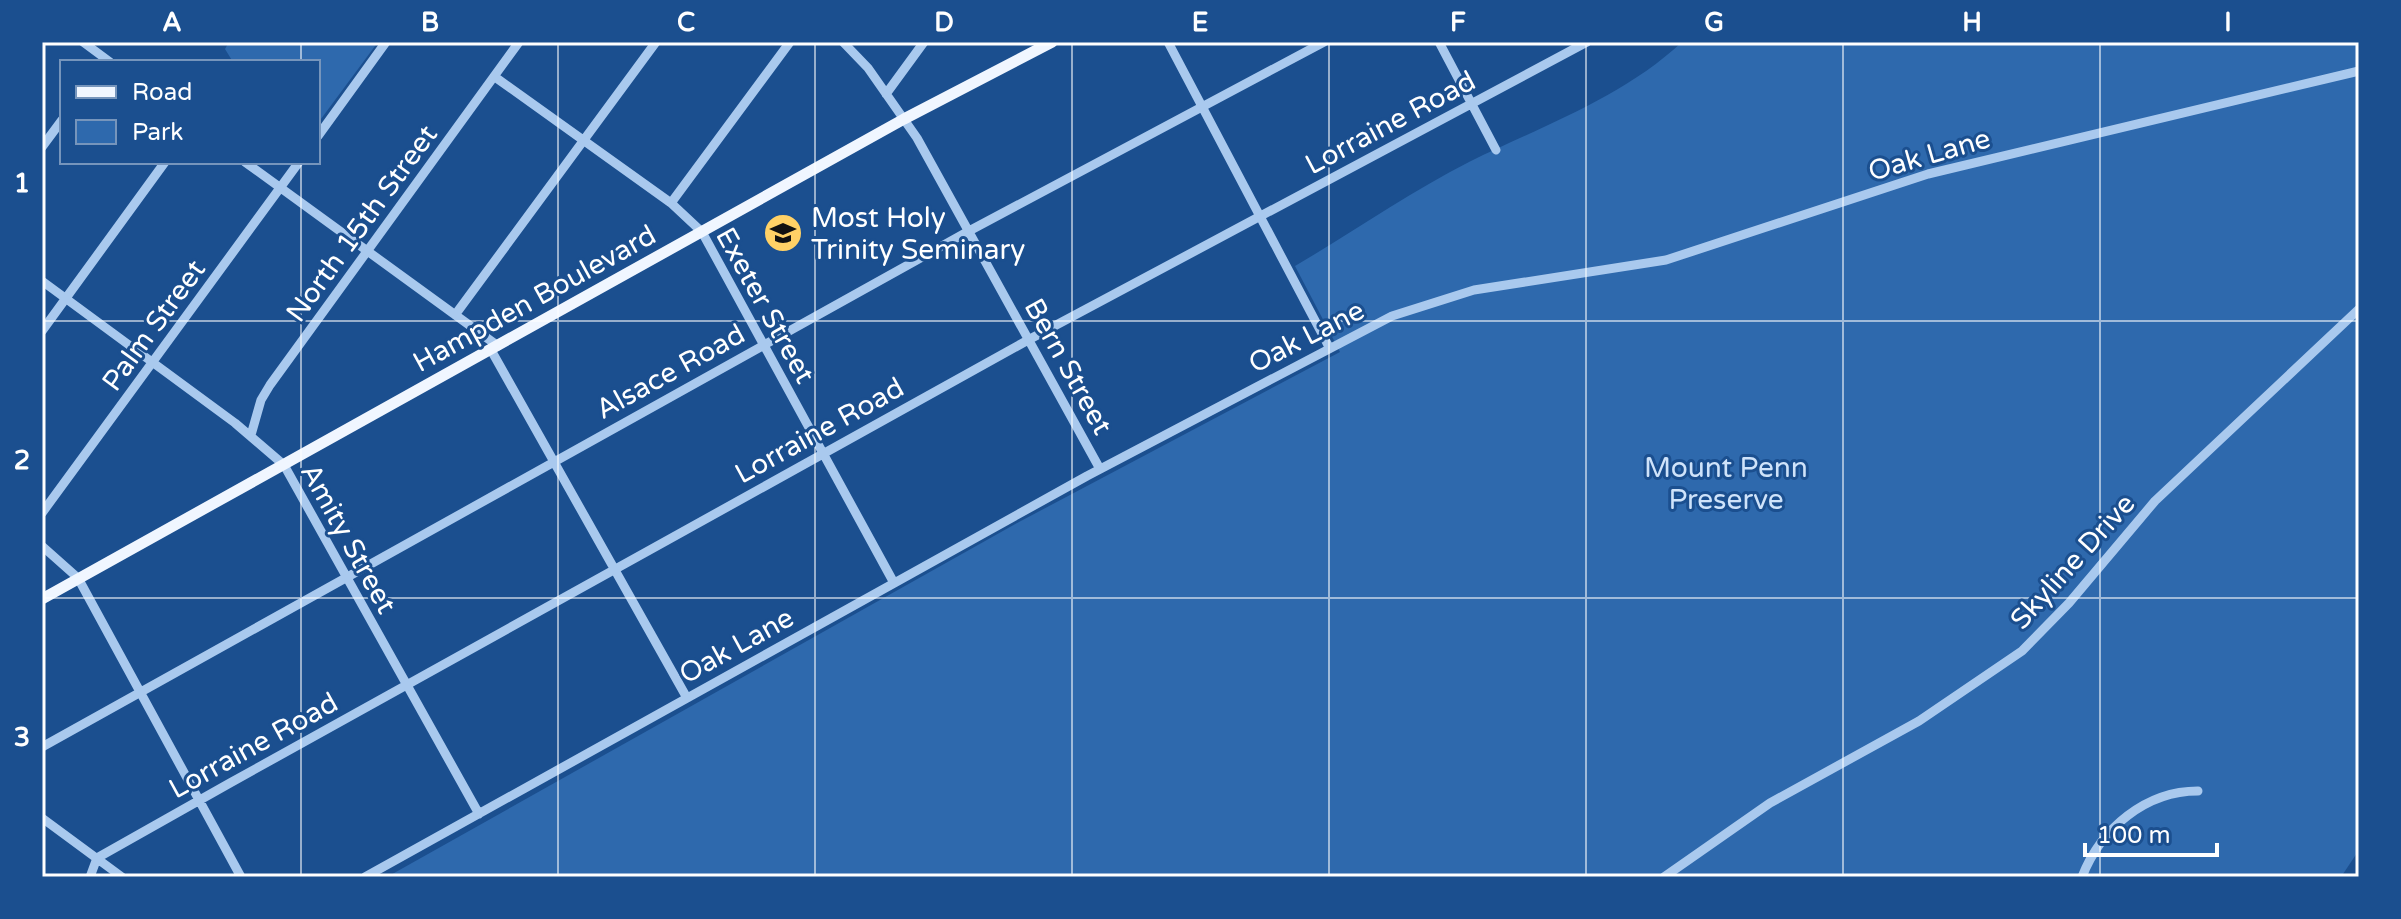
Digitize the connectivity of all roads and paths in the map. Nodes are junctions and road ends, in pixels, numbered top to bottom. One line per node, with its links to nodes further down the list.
1 (83, 42): 13 (street)
2 (386, 42): 21 (street)
3 (519, 42): 15 (street, North 15th Street)
4 (656, 42): 22 (street)
5 (790, 42): 29 (street)
6 (843, 42): 16 (street, Bern Street)
7 (924, 42): 16 (street)
8 (1052, 42): 19 (main road, Hampden Boulevard)
9 (1168, 42): 18 (street)
10 (1324, 42): 18 (street, Alsace Road)
11 (1439, 42): 17 (street)
12 (1587, 42): 17 (street, Lorraine Road)
13 (106, 60)
14 (2359, 71): 41 (street, Oak Lane)
15 (495, 77): 22 (street, Exeter Street); 33 (street, North 15th Street)
16 (886, 94): 19 (street, Bern Street)
17 (1471, 104): 24 (street); 30 (street, Lorraine Road)
18 (1203, 108): 30 (street); 31 (street, Alsace Road)
19 (904, 119): 31 (street, Bern Street); 32 (main road, Hampden Boulevard)
20 (60, 123): 23 (street)
21 (320, 133)
22 (583, 141): 29 (street, Exeter Street); 37 (street)
23 (42, 147)
24 (1496, 150)
25 (164, 164): 35 (street)
26 (248, 164): 28 (street)
27 (298, 164): 28 (street, Palm Street)
28 (281, 188): 33 (street); 43 (street, Palm Street)
29 (671, 203): 32 (street, Exeter Street)
30 (1261, 217): 39 (street, Lorraine Road); 41 (street)
31 (969, 231): 39 (street, Bern Street); 40 (street, Alsace Road)
32 (702, 232): 40 (street, Exeter Street); 42 (main road, Hampden Boulevard)
33 (368, 251): 37 (street); 44 (street, North 15th Street)
34 (42, 281): 35 (street, Amity Street)
35 (66, 298): 38 (street); 43 (street, Amity Street)
36 (2359, 309): 69 (street, Skyline Drive)
37 (455, 315): 42 (street)
38 (42, 331)
39 (1030, 339): 45 (street, Lorraine Road); 48 (street, Bern Street)
40 (764, 345): 45 (street, Exeter Street); 46 (street, Alsace Road)
41 (1329, 347): 48 (street, Oak Lane)
42 (494, 348): 46 (street); 47 (main road, Hampden Boulevard)
43 (153, 362): 44 (street, Amity Street); 49 (street, Palm Street)
44 (251, 435): 47 (street, Amity Street)
45 (822, 454): 51 (street, Lorraine Road); 54 (street, Exeter Street)
46 (554, 461): 51 (street); 52 (street, Alsace Road)
47 (284, 465): 52 (street, Amity Street); 53 (main road, Hampden Boulevard)
48 (1100, 469): 54 (street, Oak Lane)
49 (42, 513)
50 (42, 546): 53 (street)
51 (614, 570): 56 (street, Lorraine Road); 58 (street)
52 (346, 577): 56 (street, Amity Street); 57 (street, Alsace Road)
53 (78, 578): 55 (main road, Hampden Boulevard); 57 (street)
54 (894, 583): 58 (street, Oak Lane)
55 (42, 599)
56 (406, 685): 61 (street, Lorraine Road); 62 (street, Amity Street)
57 (138, 693): 59 (street, Alsace Road); 61 (street)
58 (687, 698): 62 (street, Oak Lane)
59 (42, 747)
60 (2198, 791): 70 (street)
61 (199, 801): 64 (street, Lorraine Road); 67 (street)
62 (479, 814): 68 (street, Oak Lane)
63 (42, 818): 64 (street)
64 (97, 858): 65 (street); 66 (street)
65 (90, 877)
66 (122, 877)
67 (241, 877)
68 (365, 877)
69 (1664, 877)
70 (2082, 877)

